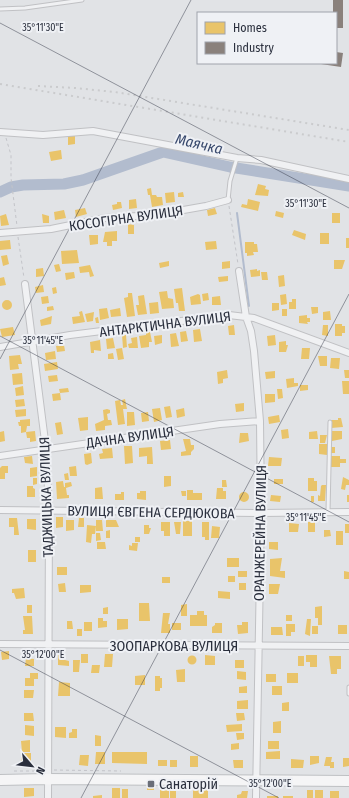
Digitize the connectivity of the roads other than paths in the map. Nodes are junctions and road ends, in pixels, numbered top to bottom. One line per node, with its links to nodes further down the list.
1 (82, 0): 2 (lane)
2 (0, 9)
3 (2, 132): 4 (street)
4 (237, 160): 5 (street); 6 (lane)
5 (349, 179)
6 (228, 200): 7 (street, КОСОГІРНА ВУЛИЦЯ)
7 (0, 233)
8 (239, 271): 10 (street, ОРАНЖЕРЕЙНА ВУЛИЦЯ)
9 (25, 284): 11 (street, ТАДЖИЦЬКА ВУЛИЦЯ)
10 (246, 317): 11 (street, АНТАРКТИЧНА ВУЛИЦЯ); 13 (street, АНТАРКТИЧНА ВУЛИЦЯ); 14 (street, ОРАНЖЕРЕЙНА ВУЛИЦЯ)
11 (32, 342): 12 (street, АНТАРКТИЧНА ВУЛИЦЯ); 16 (street, ТАДЖИЦЬКА ВУЛИЦЯ)
12 (0, 347)
13 (349, 353)
14 (260, 421): 16 (street, ДАЧНА ВУЛИЦЯ); 22 (street, ОРАНЖЕРЕЙНА ВУЛИЦЯ)
15 (330, 422): 20 (lane)
16 (46, 449): 17 (street, ДАЧНА ВУЛИЦЯ); 19 (street, ТАДЖИЦЬКА ВУЛИЦЯ)
17 (0, 456)
18 (0, 510): 19 (street, ВУЛИЦЯ ЄВГЕНА СЕРДЮКОВА)
19 (49, 510): 22 (street, ВУЛИЦЯ ЄВГЕНА СЕРДЮКОВА); 24 (street, ТАДЖИЦЬКА ВУЛИЦЯ)
20 (328, 512): 21 (street, ВУЛИЦЯ ЄВГЕНА СЕРДЮКОВА); 22 (street, ВУЛИЦЯ ЄВГЕНА СЕРДЮКОВА)
21 (349, 512)
22 (261, 513): 25 (street, ОРАНЖЕРЕЙНА ВУЛИЦЯ)
23 (0, 644): 24 (street, ЗООПАРКОВА ВУЛИЦЯ)
24 (47, 645): 25 (street, ЗООПАРКОВА ВУЛИЦЯ); 29 (street, ТАДЖИЦЬКА ВУЛИЦЯ)
25 (258, 645): 26 (street, ЗООПАРКОВА ВУЛИЦЯ); 31 (street, ОРАНЖЕРЕЙНА ВУЛИЦЯ)
26 (349, 646)
27 (349, 687): 28 (lane)
28 (349, 694)
29 (47, 779): 30 (main road); 31 (main road); 33 (street, ТАДЖИЦЬКА ВУЛИЦЯ)
30 (0, 780)
31 (255, 781): 32 (main road); 34 (street, ОРАНЖЕРЕЙНА ВУЛИЦЯ)
32 (349, 781)
33 (48, 798)
34 (256, 798)

